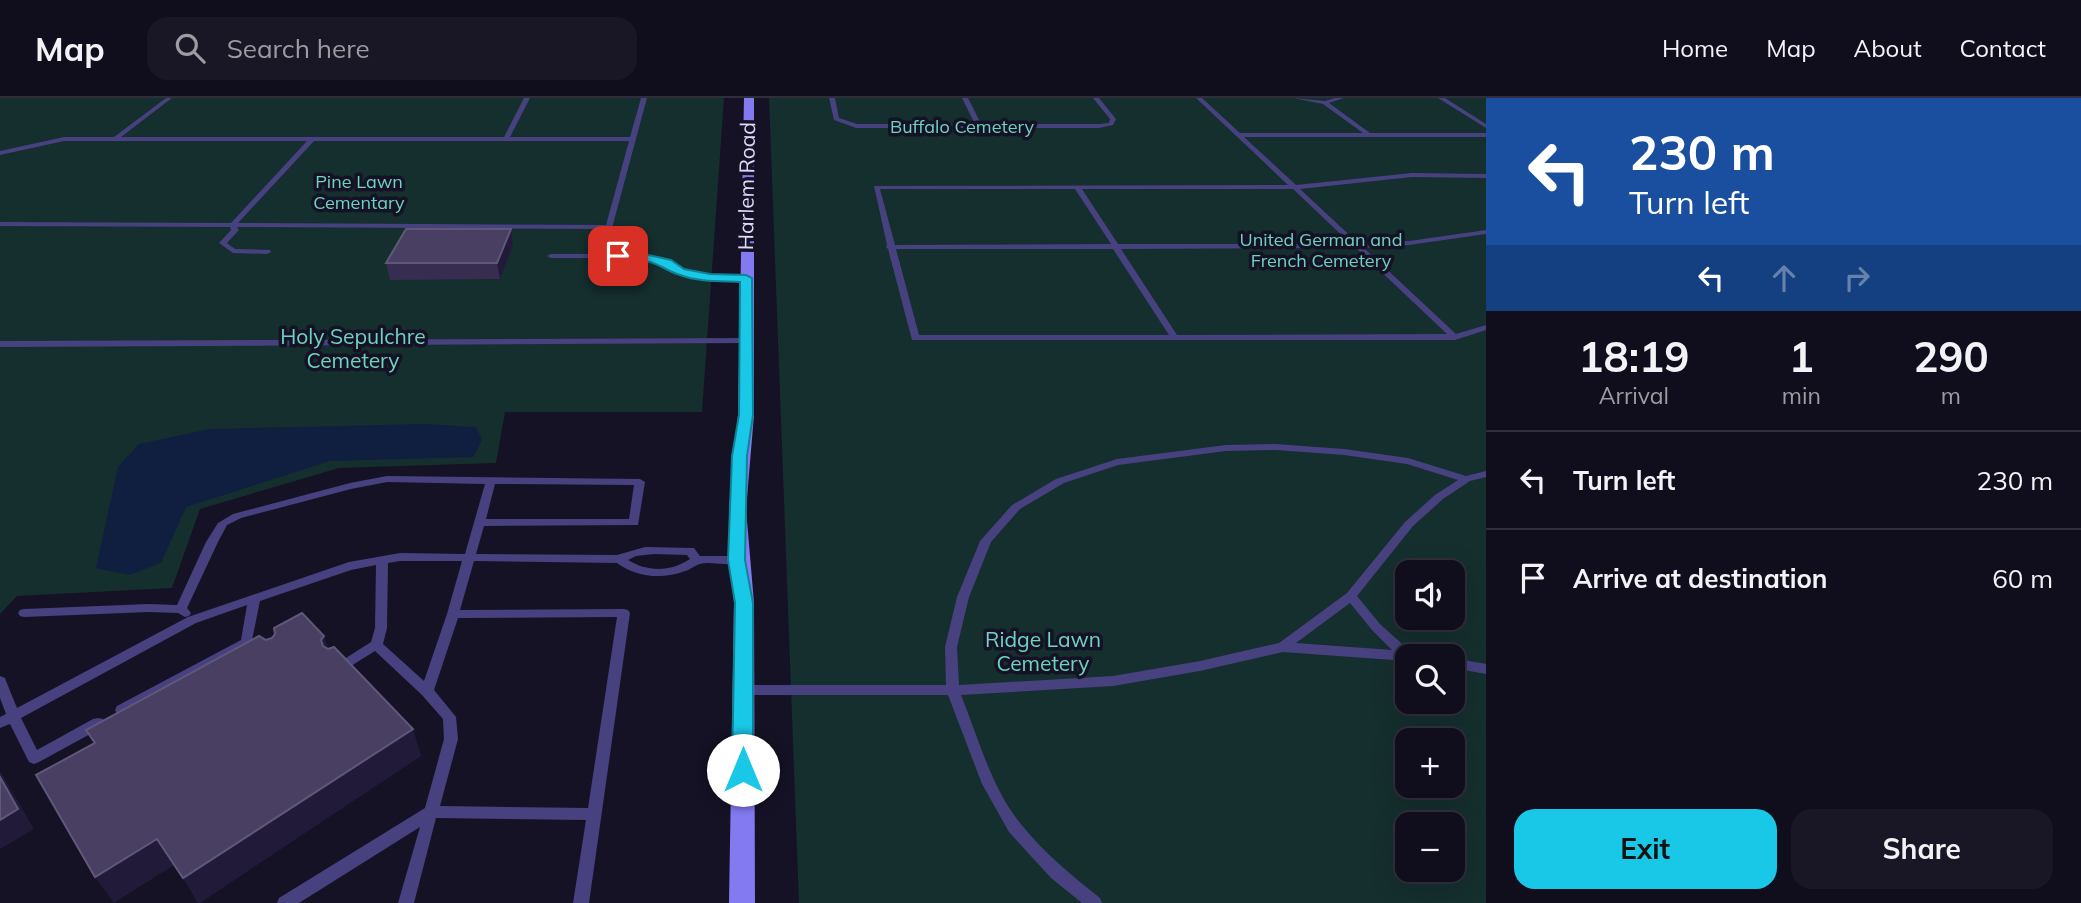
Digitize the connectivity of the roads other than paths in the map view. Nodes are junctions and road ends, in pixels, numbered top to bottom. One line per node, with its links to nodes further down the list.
1 (169, 98): 18 (lane)
2 (527, 98): 20 (lane)
3 (645, 98): 21 (lane)
4 (749, 98): 36 (main road, Harlem Road)
5 (832, 98): 13 (lane)
6 (965, 98): 13 (lane)
7 (1096, 98): 13 (lane)
8 (1199, 98): 15 (lane)
9 (1296, 98): 12 (lane)
10 (1341, 98): 12 (lane)
11 (1441, 98): 14 (lane)
12 (1325, 103): 16 (lane)
13 (979, 126)
14 (1486, 126)
15 (1238, 135): 16 (lane); 25 (lane)
16 (1369, 135): 17 (lane)
17 (1486, 135)
18 (115, 138): 19 (lane); 22 (lane)
19 (312, 139): 20 (lane); 27 (lane)
20 (506, 139): 21 (lane)
21 (633, 139): 28 (lane)
22 (0, 153)
23 (1486, 176): 25 (lane)
24 (1077, 187): 25 (lane); 30 (lane); 32 (lane)
25 (1296, 187): 31 (lane)
26 (0, 224): 27 (lane)
27 (233, 225): 28 (lane); 33 (lane)
28 (609, 226): 35 (lane)
29 (1486, 232): 31 (lane)
30 (1115, 246): 31 (lane); 32 (lane); 39 (lane)
31 (1358, 246): 38 (lane)
32 (890, 247): 39 (lane)
33 (267, 252)
34 (551, 256): 35 (lane)
35 (601, 256): 36 (lane)
36 (746, 278): 40 (main road, Harlem Road)
37 (1486, 327): 38 (lane)
38 (1455, 337): 39 (lane)
39 (1175, 338)
40 (745, 341): 41 (lane); 50 (main road, Harlem Road)
41 (0, 344)
42 (1486, 474): 43 (lane)
43 (1466, 479): 51 (lane); 65 (lane)
44 (491, 481): 45 (lane); 45 (lane); 53 (lane)
45 (480, 522): 46 (lane)
46 (470, 558): 47 (lane); 48 (lane); 55 (lane)
47 (619, 559): 49 (lane); 49 (lane)
48 (382, 560): 52 (lane); 57 (lane)
49 (697, 560): 50 (lane)
50 (737, 560): 67 (main road, Harlem Road)
51 (1351, 596): 58 (lane); 59 (lane)
52 (254, 599): 56 (lane); 68 (lane)
53 (181, 609): 54 (lane); 56 (lane)
54 (24, 613)
55 (453, 614): 66 (lane); 71 (lane)
56 (192, 620): 68 (lane)
57 (376, 645): 62 (lane); 66 (lane)
58 (1395, 645)
59 (1283, 647): 60 (lane); 65 (lane)
60 (1395, 655)
61 (1465, 665): 63 (lane)
62 (339, 668)
63 (1486, 669)
64 (0, 681): 68 (lane)
65 (953, 690): 67 (lane); 76 (lane)
66 (426, 691): 70 (lane)
67 (743, 691): 75 (main road, Harlem Road)
68 (13, 716): 69 (lane)
69 (0, 723)
70 (431, 812): 71 (lane); 72 (lane); 73 (lane)
71 (595, 814): 74 (lane)
72 (285, 903)
73 (406, 903)
74 (581, 903)
75 (742, 903)
76 (1094, 903)

